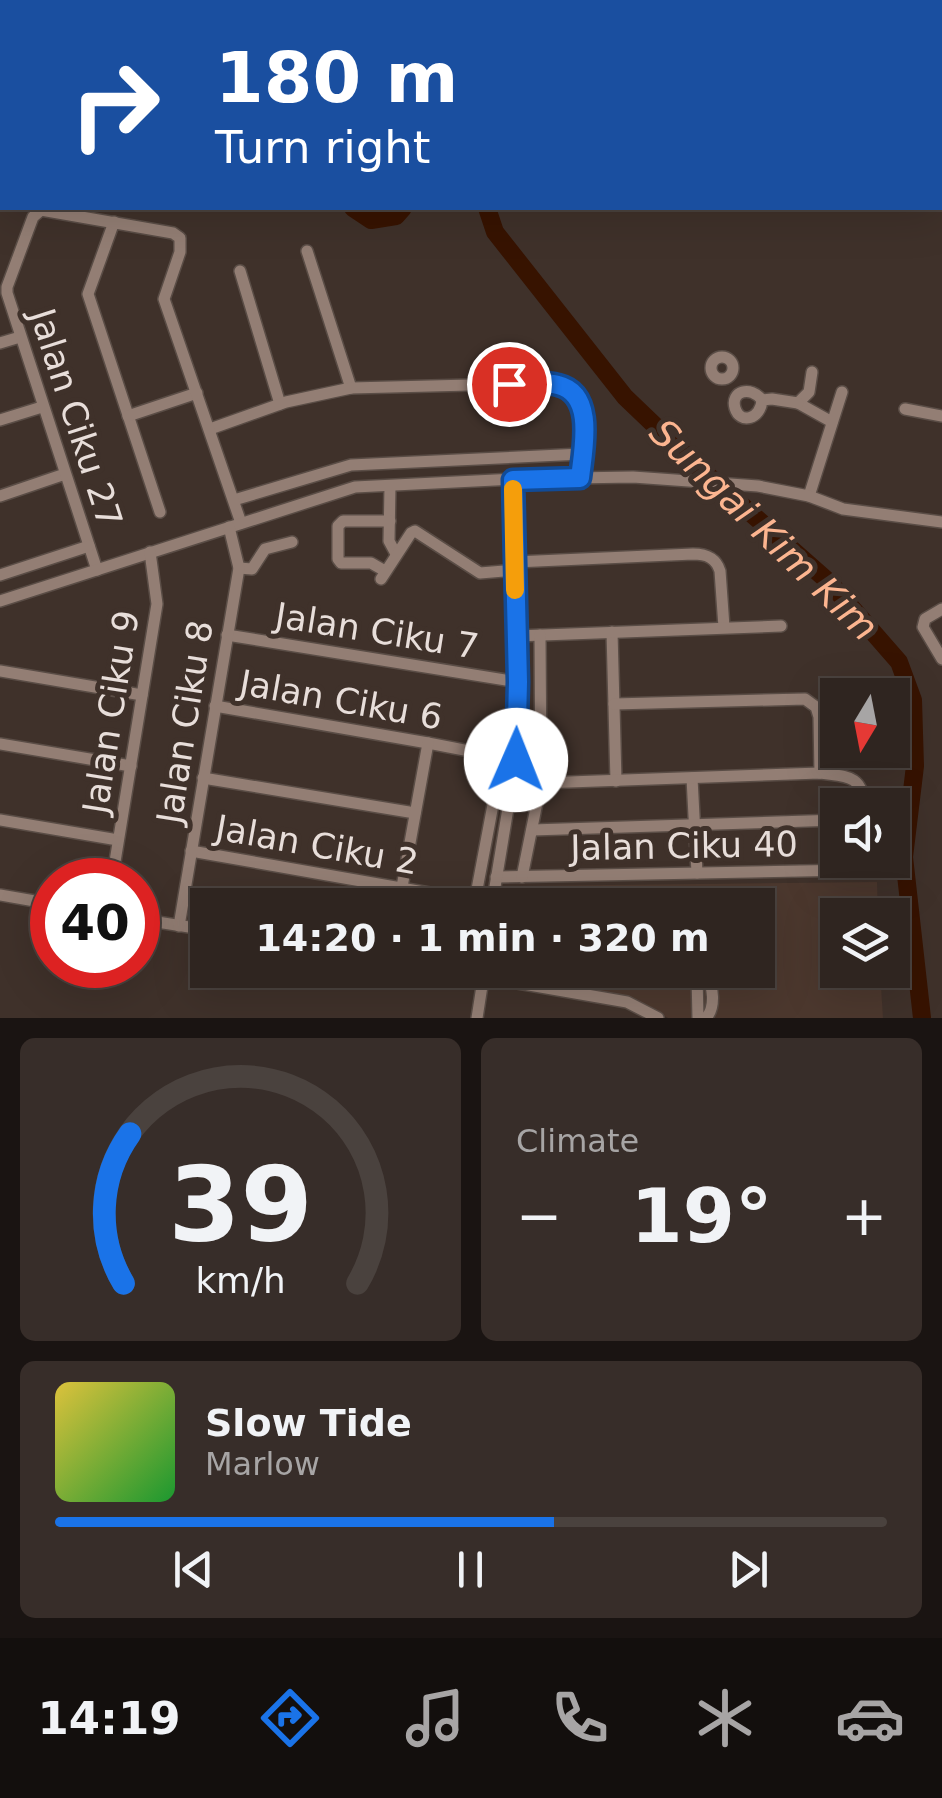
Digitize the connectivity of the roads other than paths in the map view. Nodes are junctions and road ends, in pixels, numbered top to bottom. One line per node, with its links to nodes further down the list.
1 (114, 222): 3 (street, Jalan Ciku 27); 5 (street, Jalan Ciku 27); 18 (street)
2 (308, 251): 9 (street)
3 (180, 252): 11 (street, Jalan Ciku 8)
4 (240, 271): 15 (street)
5 (20, 337): 6 (street); 16 (street, Jalan Ciku 27)
6 (0, 343)
7 (812, 372): 14 (street)
8 (725, 379): 12 (street)
9 (351, 388): 15 (street); 23 (street)
10 (842, 392): 21 (street)
11 (198, 393): 18 (street); 22 (street, Jalan Ciku 8)
12 (739, 394): 13 (street); 13 (street)
13 (762, 400): 14 (street)
14 (798, 403): 21 (street)
15 (280, 404): 22 (street)
16 (42, 407): 20 (street); 24 (street, Jalan Ciku 27)
17 (905, 409): 19 (street)
18 (128, 416): 31 (street)
19 (942, 416)
20 (0, 420)
21 (832, 422): 29 (street)
22 (210, 429): 30 (street, Jalan Ciku 8)
23 (582, 454): 25 (street); 30 (street)
24 (65, 474): 28 (street); 36 (street, Jalan Ciku 27)
25 (580, 478): 26 (street); 29 (street)
26 (513, 480): 27 (street); 39 (street)
27 (390, 486): 32 (street); 34 (street)
28 (0, 496)
29 (809, 496): 33 (street)
30 (234, 500): 34 (street, Jalan Ciku 8)
31 (160, 512)
32 (390, 521): 38 (street); 38 (street)
33 (942, 522)
34 (235, 525): 37 (street); 40 (street, Jalan Ciku 8)
35 (292, 542): 40 (street)
36 (89, 546): 41 (street, Jalan Ciku 27); 42 (street)
37 (150, 552): 41 (street); 54 (street, Jalan Ciku 9)
38 (396, 554): 39 (street)
39 (515, 566): 46 (street); 50 (street)
40 (238, 568): 48 (street, Jalan Ciku 8)
41 (96, 570): 43 (street)
42 (0, 575)
43 (0, 600)
44 (942, 609): 51 (street)
45 (781, 626): 46 (street)
46 (724, 628): 47 (street)
47 (612, 632): 49 (street); 55 (street)
48 (227, 635): 53 (street, Jalan Ciku 7); 56 (street, Jalan Ciku 8)
49 (540, 635): 50 (street); 66 (street)
50 (516, 636): 53 (street)
51 (942, 659)
52 (0, 671): 54 (street)
53 (518, 682): 60 (street)
54 (142, 695): 61 (street, Jalan Ciku 9)
55 (614, 704): 62 (street); 65 (street)
56 (216, 706): 57 (street, Jalan Ciku 6); 63 (street, Jalan Ciku 8)
57 (428, 743): 59 (street, Jalan Ciku 6); 68 (street)
58 (0, 744): 61 (street)
59 (502, 757): 60 (street, Jalan Ciku 6); 82 (street)
60 (516, 760): 78 (street)
61 (130, 766): 73 (street, Jalan Ciku 9)
62 (820, 774): 64 (street); 67 (street)
63 (204, 778): 68 (street); 74 (street, Jalan Ciku 8)
64 (692, 778): 65 (street); 71 (street)
65 (616, 780): 66 (street)
66 (541, 783): 72 (street)
67 (861, 788)
68 (415, 812): 80 (street)
69 (0, 820): 73 (street)
70 (820, 821): 71 (street)
71 (694, 825): 72 (street); 77 (street)
72 (532, 830): 79 (street)
73 (118, 840): 75 (street, Jalan Ciku 9)
74 (191, 851): 80 (street, Jalan Ciku 2); 87 (street, Jalan Ciku 8)
75 (115, 858)
76 (820, 871): 77 (street, Jalan Ciku 40)
77 (698, 873): 79 (street, Jalan Ciku 40)
78 (496, 877): 79 (street, Jalan Ciku 40); 83 (street)
79 (522, 877)
80 (402, 887): 81 (street, Jalan Ciku 2)
81 (408, 888)
82 (477, 888)
83 (494, 888)
84 (0, 895): 85 (street)
85 (30, 900)
86 (160, 922): 87 (street)
87 (179, 926): 88 (street)
88 (190, 928)
89 (481, 988): 93 (street)
90 (558, 988): 94 (street)
91 (698, 988): 95 (street)
92 (711, 988): 96 (street)
93 (476, 1018)
94 (658, 1018)
95 (698, 1018)
96 (706, 1018)

